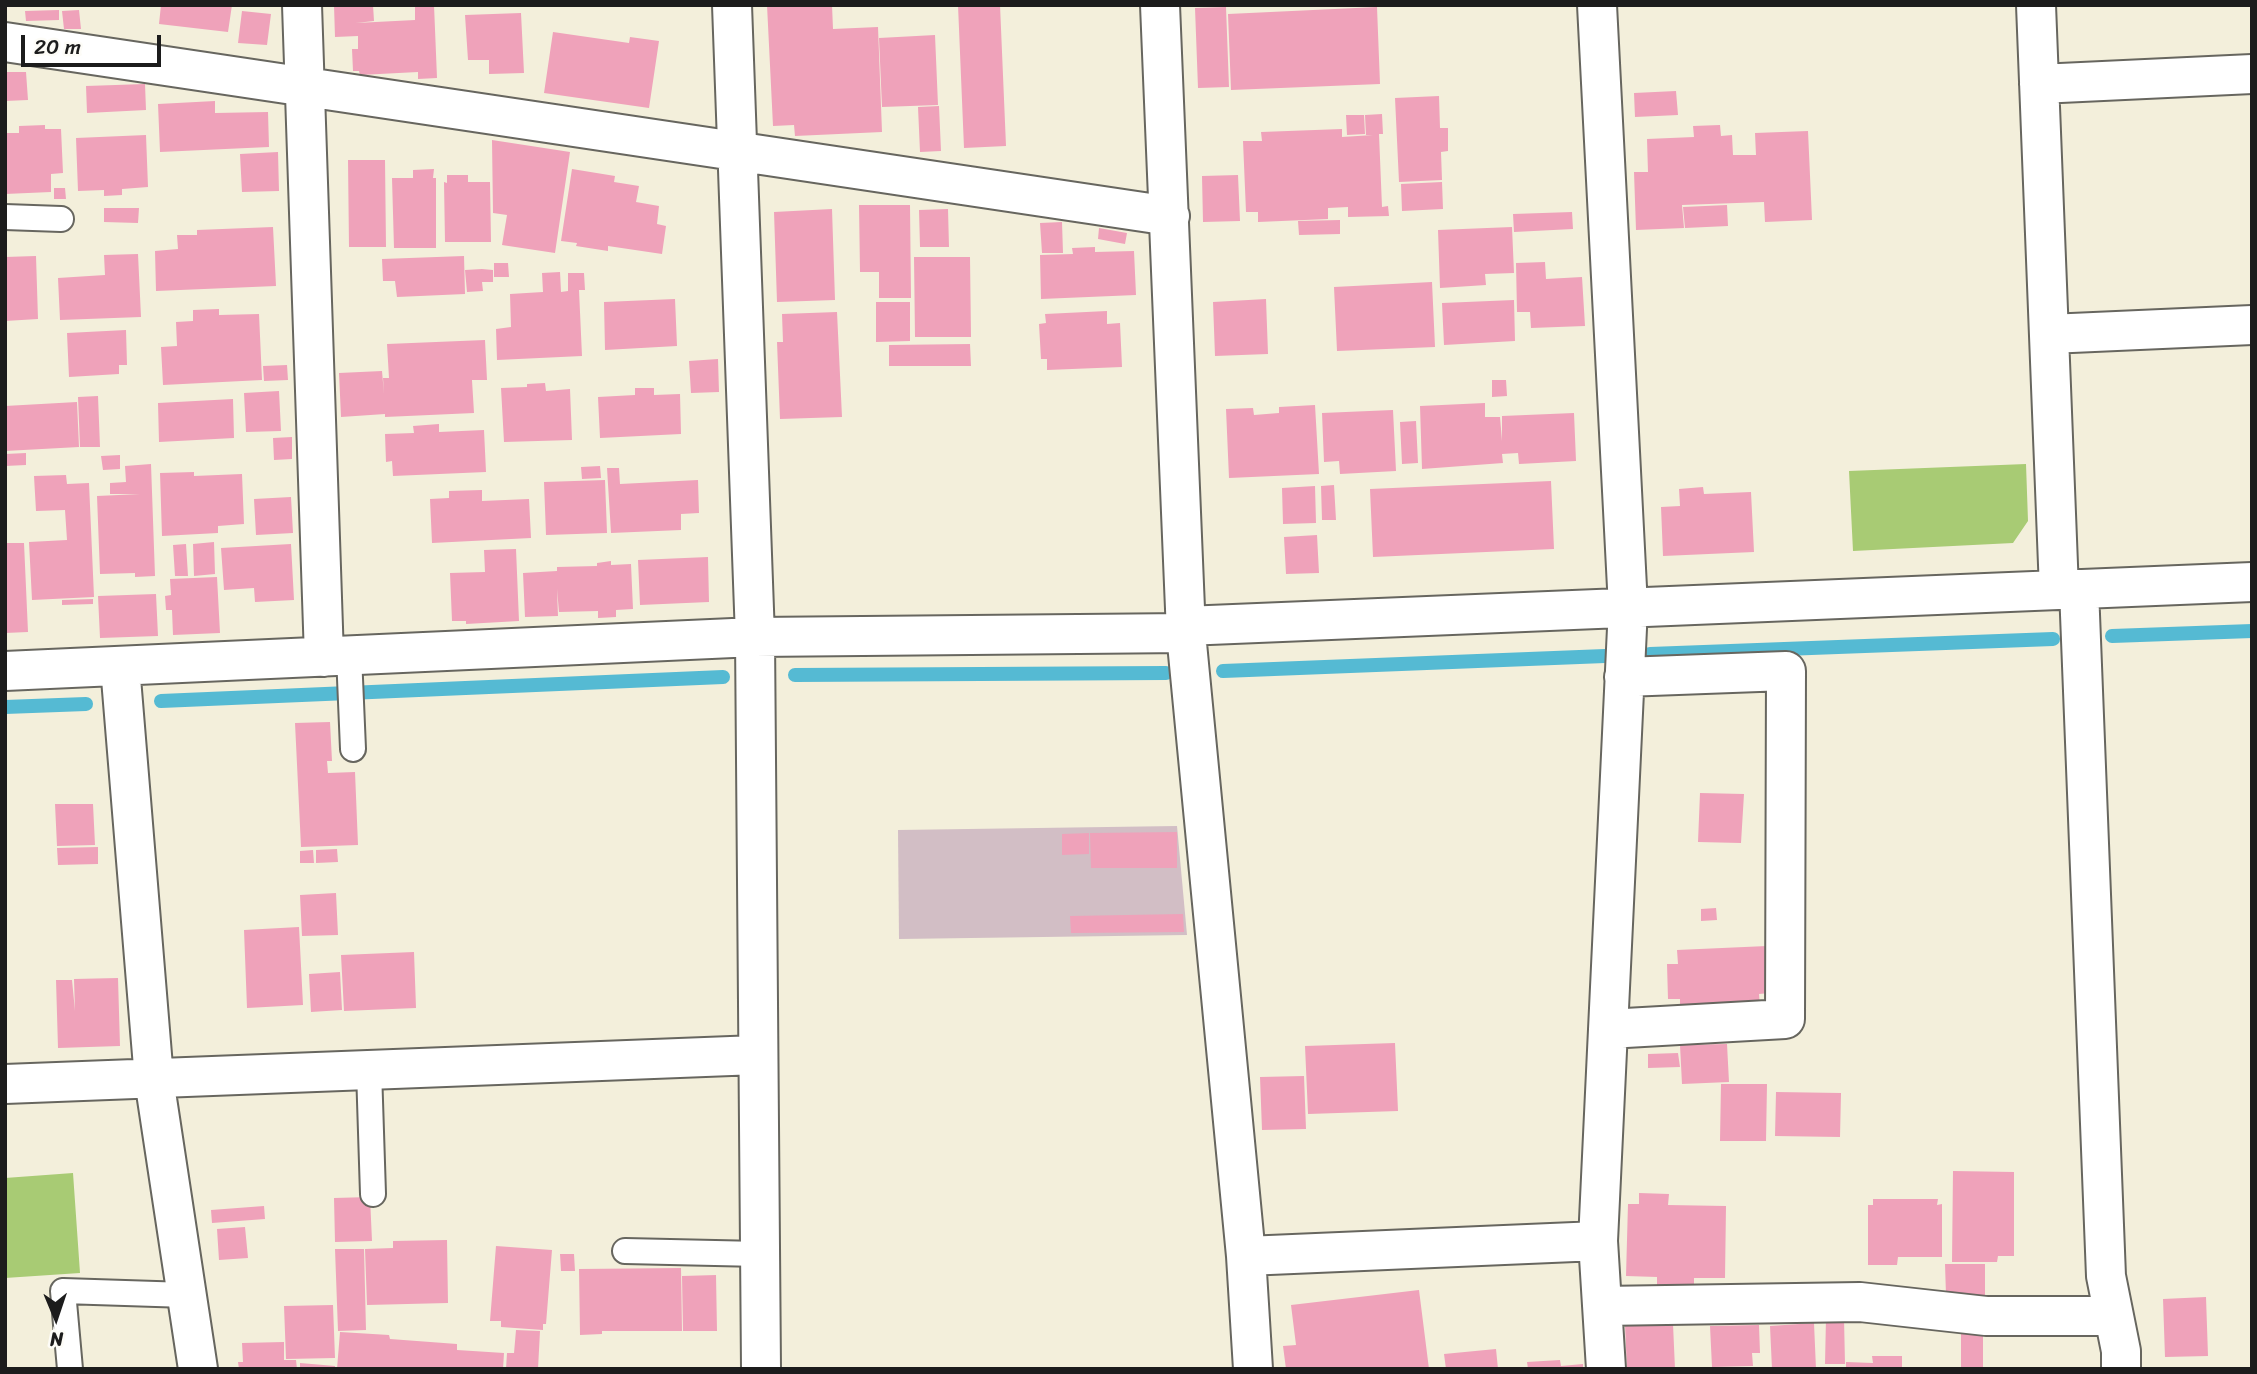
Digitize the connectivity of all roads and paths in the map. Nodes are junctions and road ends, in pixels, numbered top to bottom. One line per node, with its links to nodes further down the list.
1 (302, 5): 9 (street)
2 (732, 5): 10 (street)
3 (1160, 5): 11 (street)
4 (1597, 5): 18 (street)
5 (2036, 5): 8 (street)
6 (5, 42): 9 (street)
7 (2252, 74): 8 (street)
8 (2039, 84): 15 (street)
9 (305, 87): 10 (street); 21 (street)
10 (738, 150): 11 (street); 20 (street)
11 (1170, 216): 19 (street)
12 (5, 217): 13 (lane)
13 (61, 219)
14 (2252, 325): 15 (street)
15 (2049, 334): 17 (street)
16 (2252, 582): 17 (street)
17 (2069, 589): 18 (street); 38 (street)
18 (1628, 607): 19 (street); 24 (street)
19 (1185, 629): 20 (street); 35 (street)
20 (755, 637): 21 (street); 27 (street)
21 (341, 661): 22 (street); 25 (lane)
22 (120, 666): 23 (street); 29 (street)
23 (5, 671)
24 (1625, 677): 26 (street); 26 (street)
25 (353, 748)
26 (1608, 1028): 32 (street)
27 (757, 1055): 28 (street); 34 (street)
28 (369, 1070): 29 (street); 31 (lane)
29 (154, 1079): 30 (street); 36 (street)
30 (5, 1084)
31 (373, 1194)
32 (1598, 1241): 35 (street); 37 (street)
33 (625, 1251): 34 (lane)
34 (760, 1254): 41 (street)
35 (1246, 1256): 42 (street)
36 (187, 1295): 39 (lane); 40 (street)
37 (1602, 1306): 38 (street); 43 (street)
38 (2112, 1316): 44 (street)
39 (70, 1369)
40 (198, 1369)
41 (761, 1369)
42 (1253, 1369)
43 (1606, 1369)
44 (2121, 1369)

